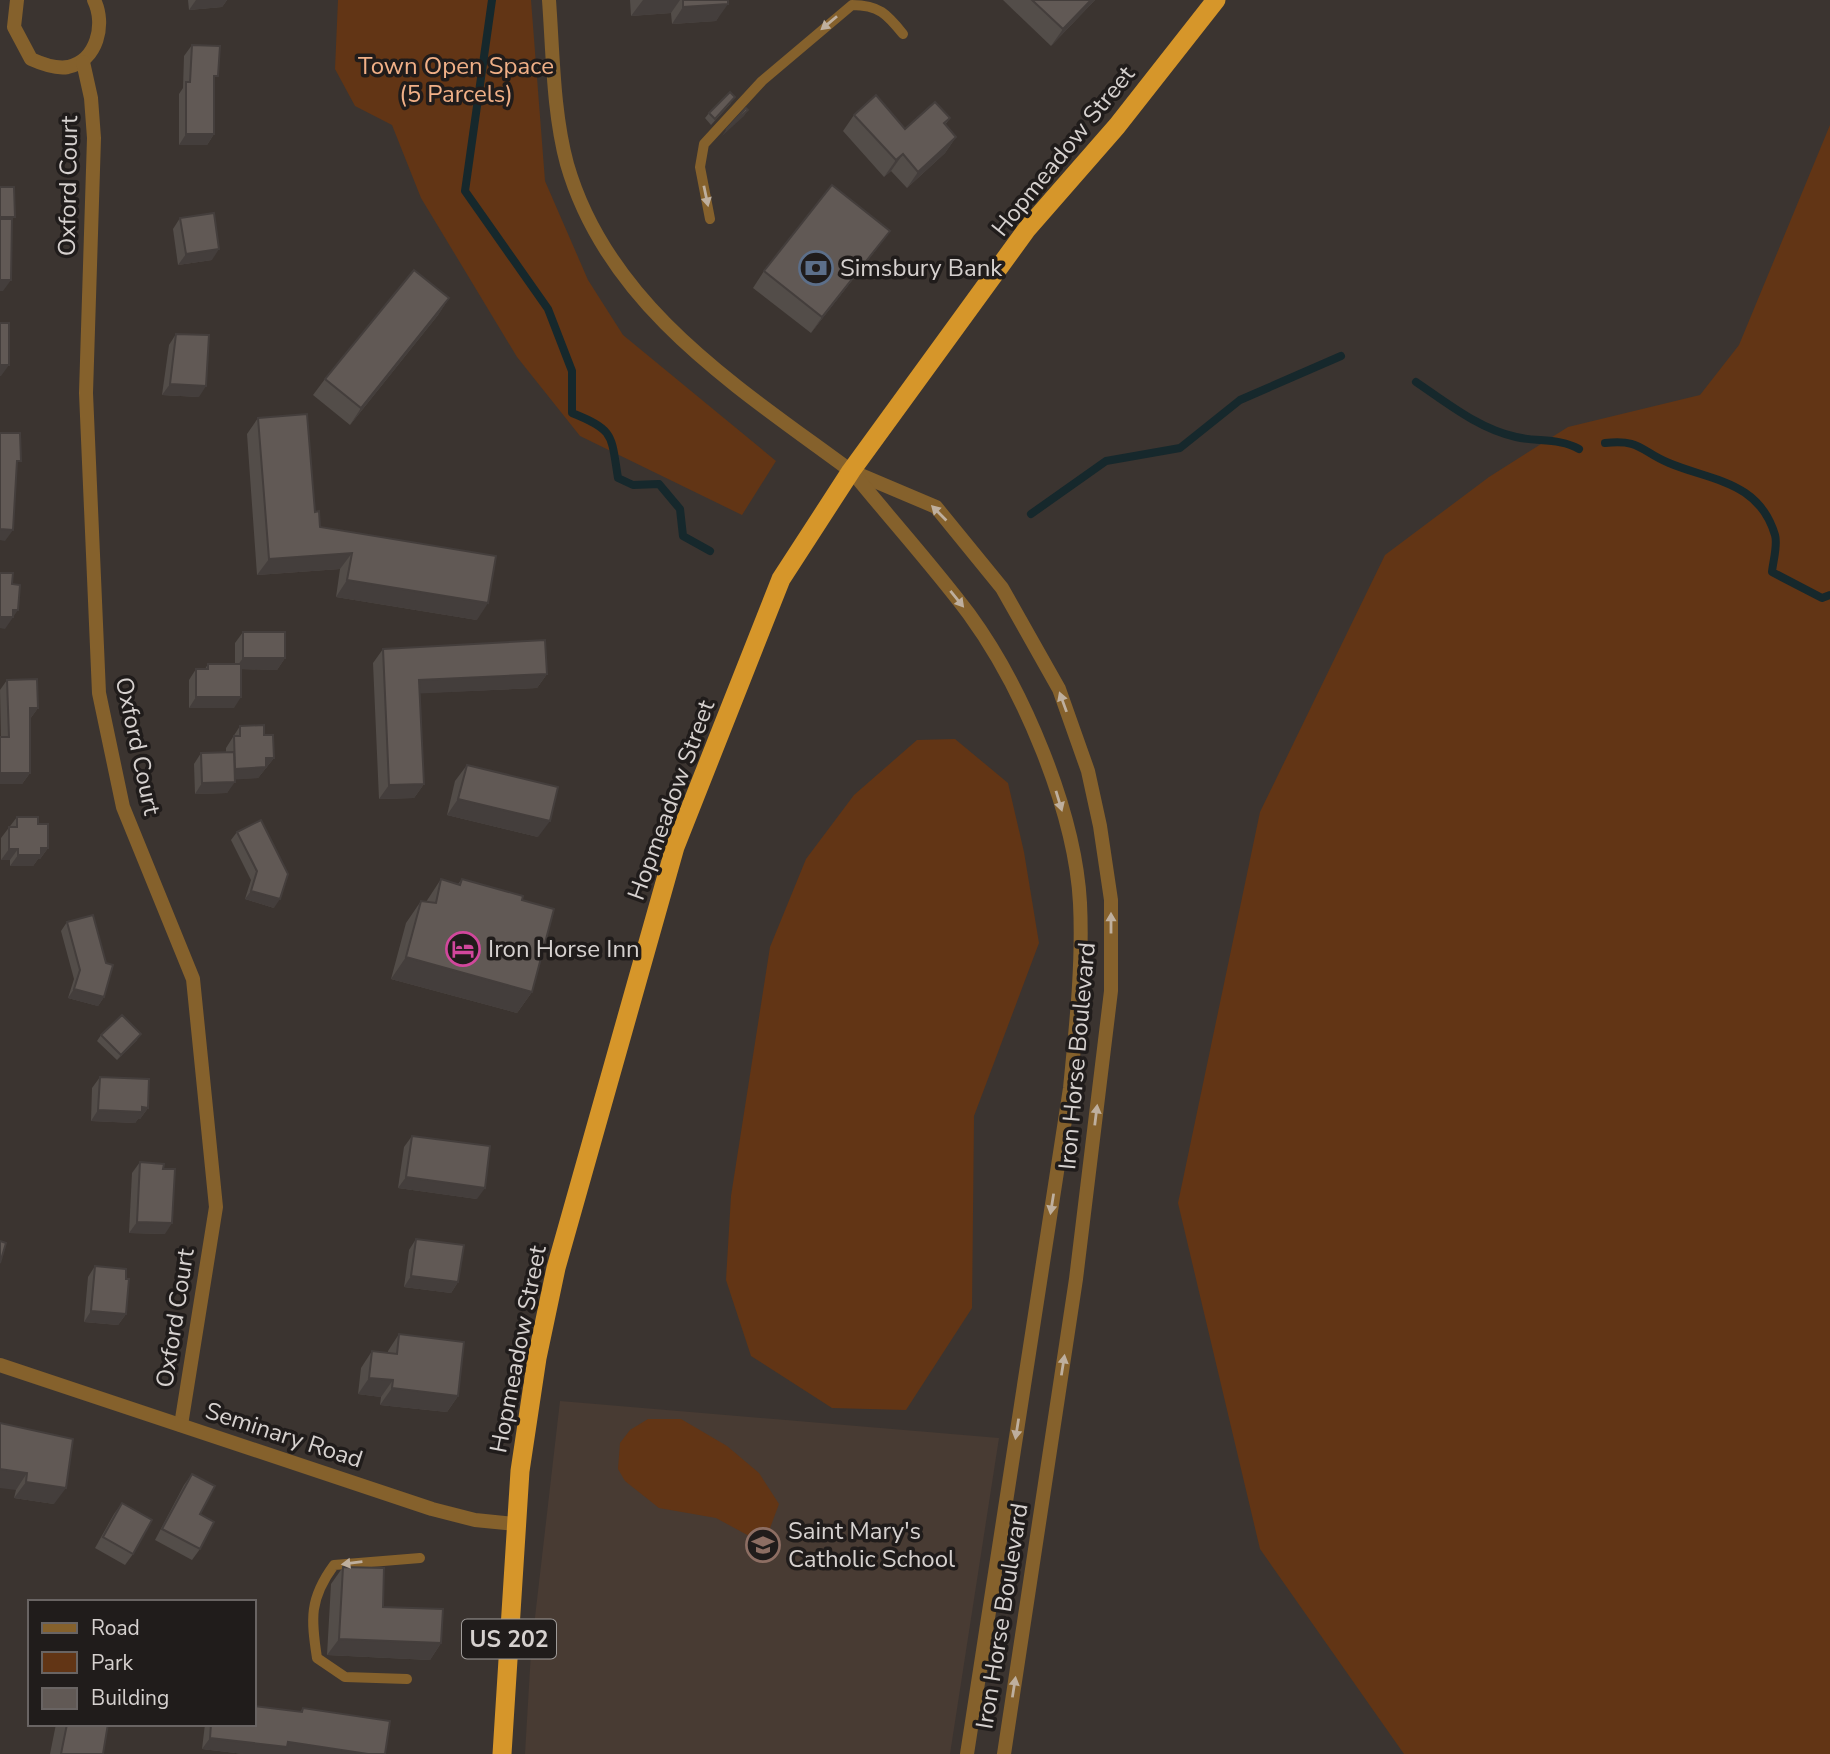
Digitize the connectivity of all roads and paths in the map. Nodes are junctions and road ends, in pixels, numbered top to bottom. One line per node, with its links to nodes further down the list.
1 (17, 0): 6 (street)
2 (94, 0): 6 (street)
3 (549, 0): 8 (street)
4 (1216, 0): 8 (highway, Hopmeadow Street / US 202)
5 (903, 34): 7 (lane, one-way to 7)
6 (83, 62): 10 (street, Oxford Court)
7 (710, 219)
8 (851, 471): 11 (highway, Hopmeadow Street / US 202); 15 (street, Iron Horse Boulevard, one-way to 15); 16 (street, Iron Horse Boulevard, one-way to 8)
9 (0, 1365): 10 (street, Seminary Road)
10 (181, 1425): 11 (street, Seminary Road)
11 (516, 1524): 14 (highway, Hopmeadow Street / US 202)
12 (420, 1558): 13 (lane, one-way to 13)
13 (407, 1679)
14 (502, 1754)
15 (967, 1754)
16 (1004, 1754)

